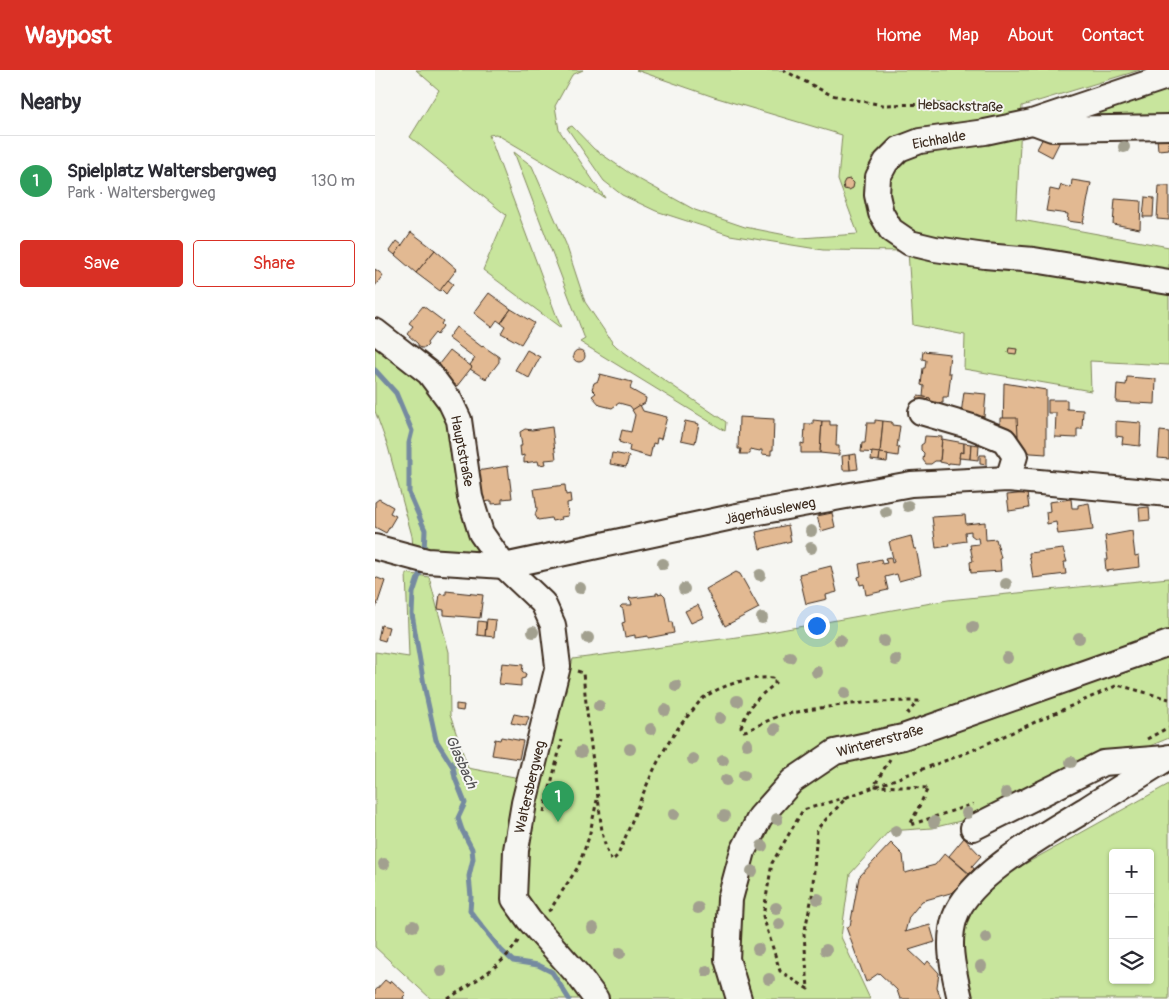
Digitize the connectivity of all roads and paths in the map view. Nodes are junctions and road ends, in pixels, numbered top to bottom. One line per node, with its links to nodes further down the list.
1 (783, 70): 3 (path, Hebsackstraße)
2 (1169, 76): 4 (street, Eichhalde)
3 (999, 108)
4 (1032, 122): 5 (street); 6 (street, Eichhalde)
5 (1169, 127)
6 (1169, 282)
7 (375, 331): 12 (street, Hauptstraße)
8 (921, 412): 9 (street)
9 (1008, 479): 10 (street, Jägerhäusleweg); 12 (street, Jägerhäusleweg)
10 (1169, 494)
11 (375, 547): 12 (street, Jägerhäusleweg)
12 (504, 566): 24 (street, Waltersbergweg)
13 (1169, 643): 17 (street, Wintererstraße)
14 (575, 680): 20 (path)
15 (1169, 699): 19 (path)
16 (563, 736): 22 (path)
17 (894, 738): 19 (path); 20 (path); 28 (street, Wintererstraße)
18 (1169, 758): 23 (street); 29 (street)
19 (874, 786): 21 (path); 23 (path)
20 (598, 797): 24 (path)
21 (847, 797): 21 (path)
22 (543, 819)
23 (973, 828)
24 (529, 920): 27 (street, Waltersbergweg)
25 (513, 950): 26 (path)
26 (448, 999)
27 (596, 999)
28 (739, 999)
29 (960, 999)

